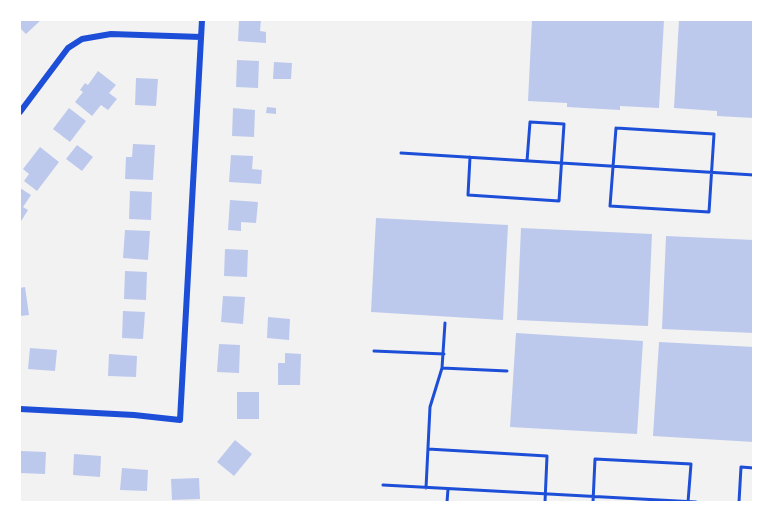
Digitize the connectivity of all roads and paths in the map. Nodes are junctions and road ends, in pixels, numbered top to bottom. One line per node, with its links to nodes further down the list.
1 (202, 20): 2 (street)
2 (201, 37): 3 (street); 16 (street)
3 (20, 112)
4 (400, 153): 5 (lane)
5 (470, 157): 6 (lane); 7 (lane)
6 (527, 161): 7 (lane); 7 (lane)
7 (561, 163): 8 (lane)
8 (613, 166): 9 (lane); 9 (lane); 9 (lane)
9 (712, 172): 10 (lane)
10 (753, 175)
11 (445, 323): 13 (lane)
12 (374, 351): 13 (lane)
13 (444, 354): 14 (lane)
14 (442, 368): 15 (lane); 17 (lane)
15 (507, 371)
16 (20, 409)
17 (428, 449): 20 (lane); 22 (lane)
18 (753, 468): 29 (lane)
19 (383, 485): 20 (lane)
20 (426, 488): 21 (lane)
21 (448, 489): 22 (lane); 24 (lane)
22 (545, 494): 23 (lane); 25 (lane)
23 (593, 497): 26 (lane); 27 (lane); 27 (lane)
24 (447, 502)
25 (545, 502)
26 (593, 502)
27 (688, 502): 28 (lane)
28 (696, 502)
29 (739, 502)

